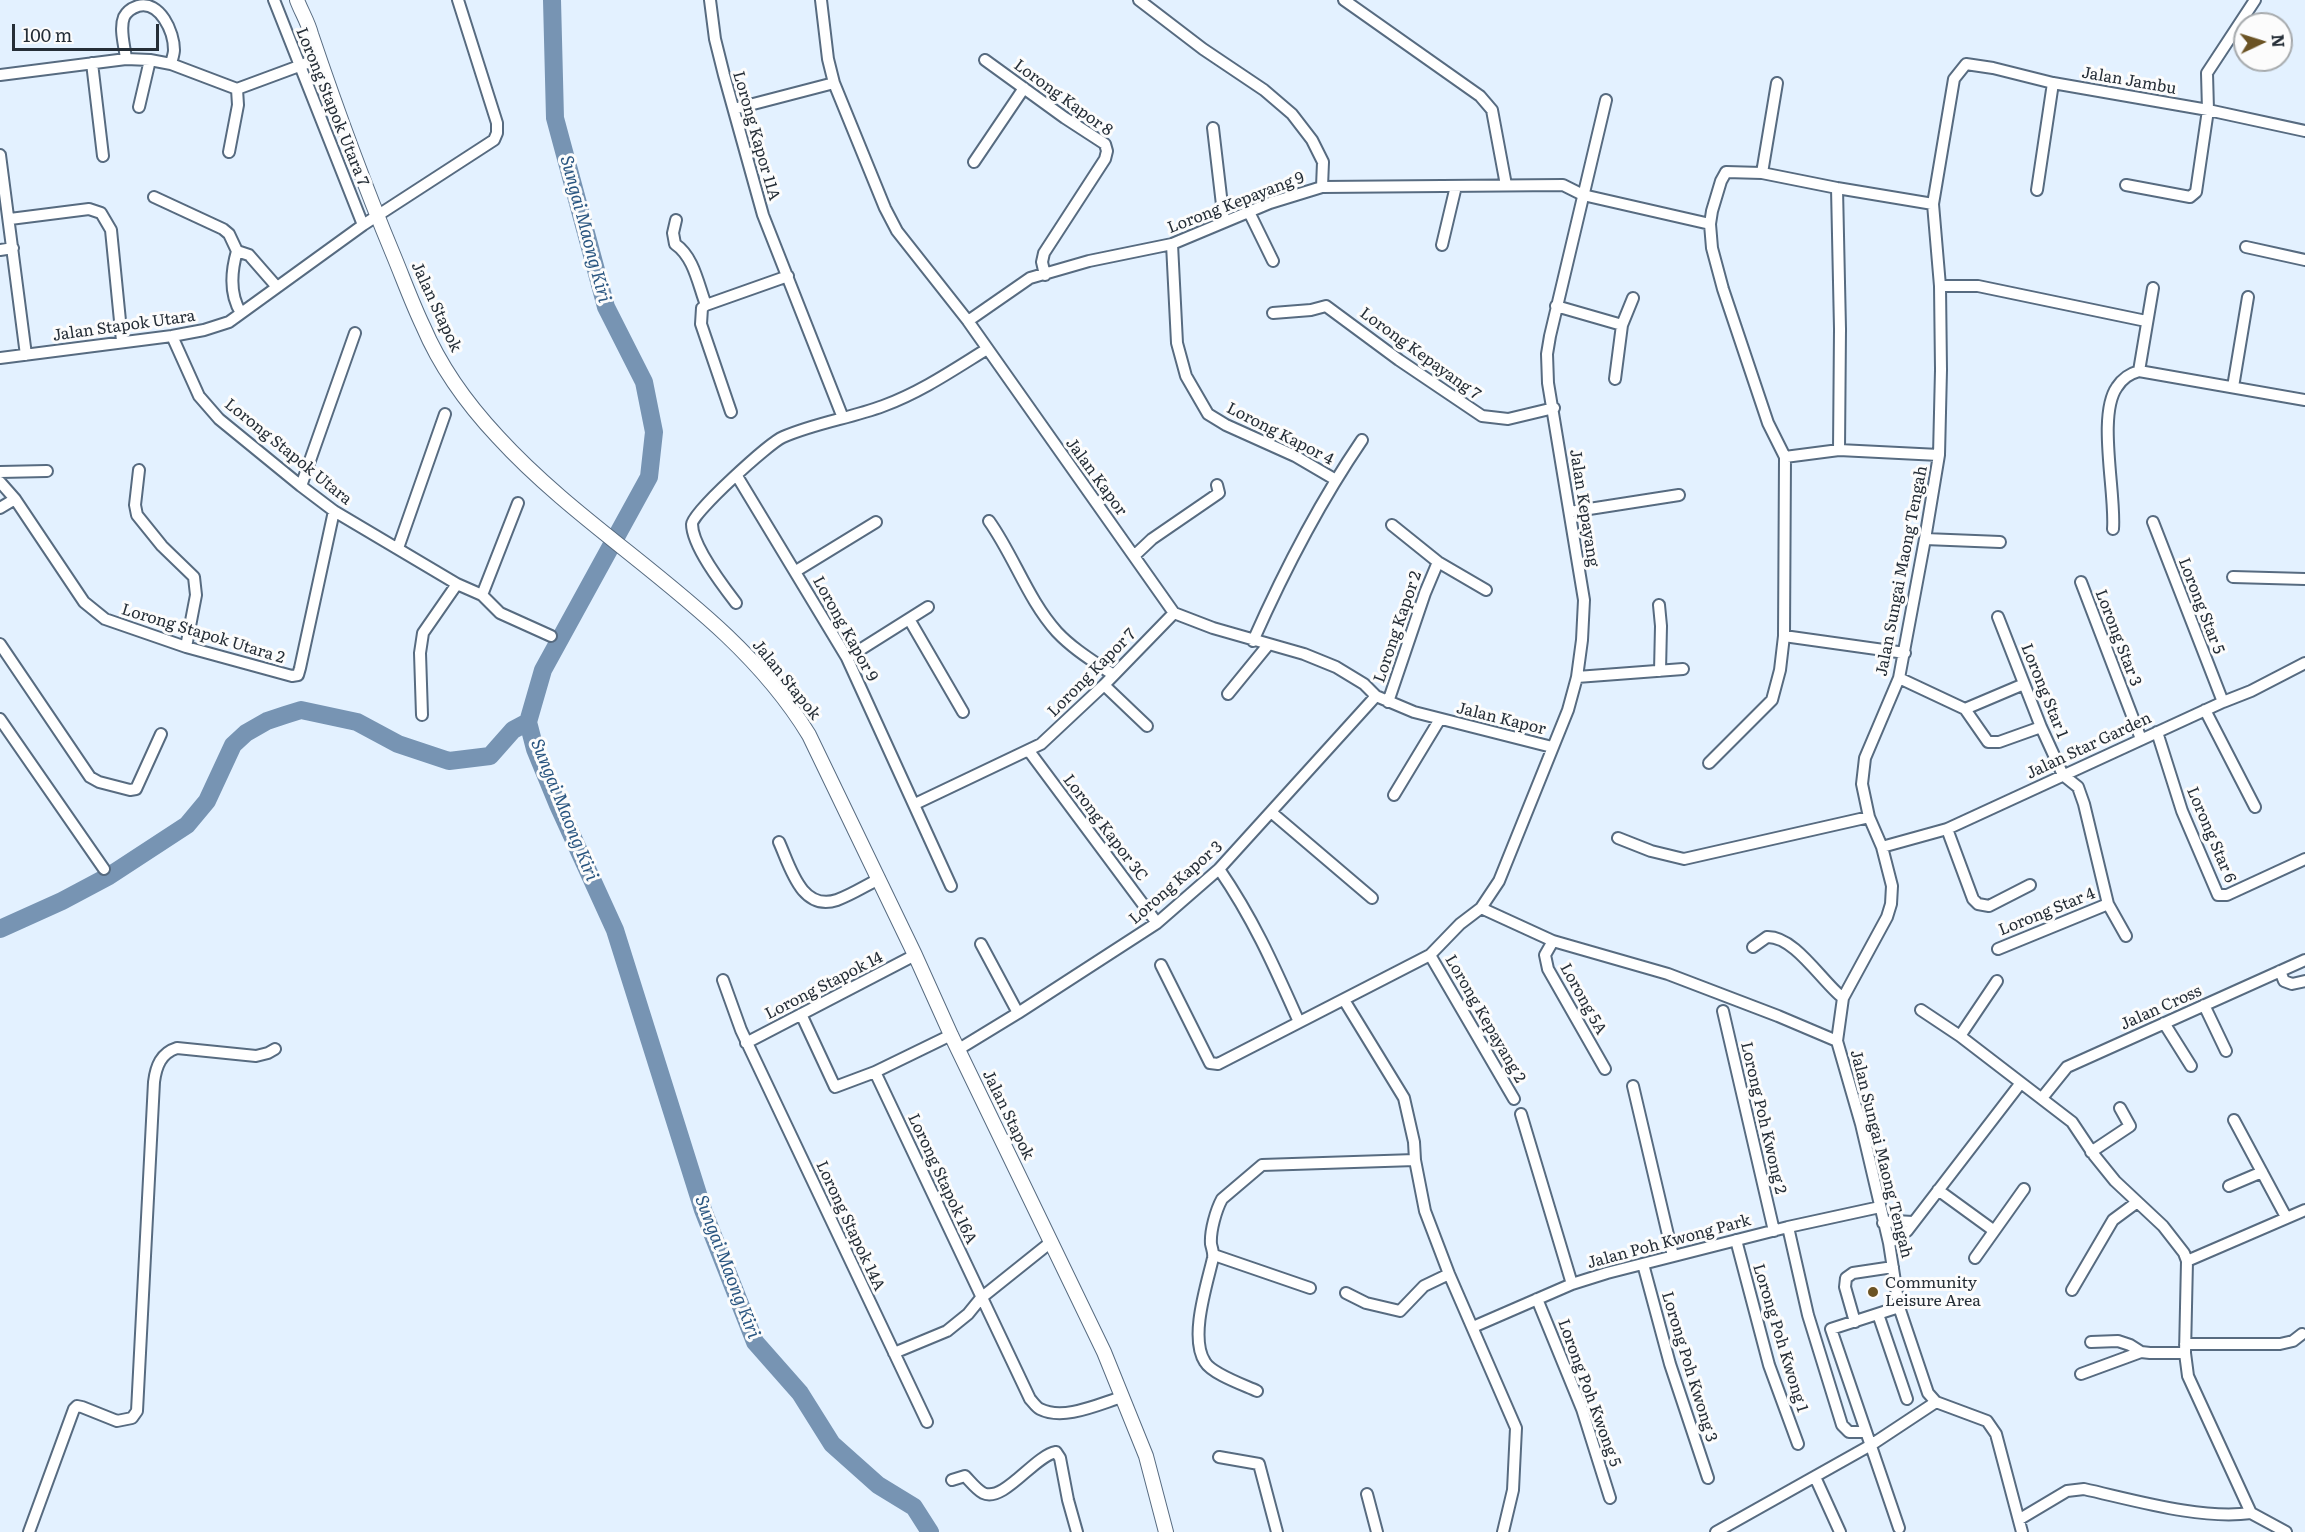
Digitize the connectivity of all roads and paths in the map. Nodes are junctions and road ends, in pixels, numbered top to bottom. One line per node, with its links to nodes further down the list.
1 (274, 0): 17 (street, Lorong Stapok Utara 7)
2 (297, 0): 10 (main road, Jalan Stapok)
3 (307, 0): 10 (main road)
4 (458, 0): 46 (street, Jalan Stapok Utara)
5 (711, 0): 27 (street, Lorong Kapor 11A)
6 (821, 0): 20 (street, Jalan Kapor)
7 (1139, 0): 39 (street)
8 (1344, 0): 37 (street)
9 (2255, 0): 28 (street)
10 (311, 31): 12 (main road, Jalan Stapok)
11 (126, 59): 13 (street); 15 (street); 16 (street)
12 (318, 59): 17 (street); 46 (main road, Jalan Stapok)
13 (150, 60): 16 (street); 26 (street)
14 (985, 60): 23 (street, Lorong Kapor 8)
15 (92, 63): 18 (street); 33 (street)
16 (171, 64): 24 (street)
17 (300, 66): 24 (street); 51 (street, Lorong Stapok Utara 7)
18 (0, 75)
19 (1954, 79): 22 (street, Jalan Jambu); 44 (street, Jalan Sungai Maong Tengah)
20 (834, 83): 27 (street); 71 (street, Jalan Kapor)
21 (1777, 83): 35 (street)
22 (2054, 83): 28 (street, Jalan Jambu); 41 (street)
23 (1024, 88): 34 (street); 60 (street, Lorong Kapor 8)
24 (237, 89): 31 (street)
25 (1606, 100): 42 (street, Jalan Kepayang)
26 (139, 107)
27 (734, 109): 61 (street, Lorong Kapor 11A)
28 (2208, 110): 30 (street, Jalan Jambu); 36 (street)
29 (1213, 128): 49 (street)
30 (2305, 131)
31 (228, 152)
32 (0, 155): 47 (street)
33 (103, 156)
34 (974, 162)
35 (1762, 173): 40 (street); 50 (street)
36 (2126, 184)
37 (1506, 185): 38 (street, Lorong Kepayang 9); 42 (street, Lorong Kepayang 9)
38 (1456, 186): 39 (street, Lorong Kepayang 9); 53 (street)
39 (1322, 187): 45 (street, Lorong Kepayang 9)
40 (1837, 188): 44 (street); 89 (street)
41 (2037, 190)
42 (1583, 195): 50 (street, Lorong Kepayang 9); 68 (street, Jalan Kepayang)
43 (154, 197): 57 (street)
44 (1933, 204): 63 (street, Jalan Sungai Maong Tengah)
45 (1249, 212): 49 (street, Lorong Kepayang 9); 59 (street)
46 (377, 215): 51 (street, Jalan Stapok Utara); 176 (main road, Jalan Stapok)
47 (10, 219): 54 (street); 76 (street)
48 (676, 220): 67 (street)
49 (1224, 222): 52 (street, Lorong Kepayang 9)
50 (1710, 224): 91 (street)
51 (363, 225): 62 (street, Jalan Stapok Utara)
52 (1172, 244): 60 (street, Lorong Kepayang 9); 96 (street, Lorong Kapor 4)
53 (1442, 245)
54 (13, 248): 56 (street); 78 (street)
55 (2246, 248): 58 (street)
56 (0, 250)
57 (237, 252): 62 (street); 69 (street)
58 (2305, 260)
59 (1273, 261)
60 (1045, 275): 71 (street)
61 (788, 276): 67 (street); 87 (street, Lorong Kapor 11A)
62 (277, 286): 69 (street, Jalan Stapok Utara)
63 (1940, 286): 72 (street); 90 (street, Jalan Sungai Maong Tengah)
64 (2153, 288): 72 (street)
65 (2248, 297): 82 (street)
66 (1633, 298): 73 (street)
67 (706, 305): 85 (street)
68 (1556, 306): 73 (street); 84 (street, Jalan Kepayang)
69 (241, 313): 75 (street, Jalan Stapok Utara)
70 (1273, 313): 84 (street, Lorong Kepayang 7)
71 (968, 321): 77 (street, Jalan Kapor)
72 (2146, 321): 80 (street)
73 (1622, 325): 81 (street)
74 (355, 333): 99 (street)
75 (172, 336): 76 (street, Jalan Stapok Utara); 99 (street, Lorong Stapok Utara)
76 (122, 341): 78 (street, Jalan Stapok Utara)
77 (987, 349): 87 (street); 114 (street, Jalan Kapor)
78 (26, 354): 79 (street, Jalan Stapok Utara)
79 (0, 358)
80 (2139, 371): 82 (street); 110 (street)
81 (1615, 379)
82 (2233, 387): 83 (street)
83 (2305, 400)
84 (1554, 408): 105 (street, Jalan Kepayang)
85 (731, 412)
86 (445, 414): 113 (street)
87 (843, 418): 95 (street)
88 (1362, 440): 96 (street, Lorong Kapor 4)
89 (1839, 450): 90 (street); 91 (street)
90 (1939, 455): 111 (street, Jalan Sungai Maong Tengah)
91 (1785, 458): 130 (street)
92 (139, 470): 134 (street)
93 (47, 471): 94 (street)
94 (0, 472)
95 (737, 476): 116 (street, Lorong Kapor 9); 123 (street)
96 (1336, 480): 131 (street, Lorong Kapor 4)
97 (0, 482): 101 (street, Lorong Stapok Utara 2)
98 (1217, 485): 114 (street)
99 (301, 486): 104 (street, Lorong Stapok Utara)
100 (1679, 495): 105 (street)
101 (15, 499): 103 (street); 134 (street, Lorong Stapok Utara 2)
102 (518, 503): 122 (street)
103 (0, 508)
104 (334, 511): 113 (street, Lorong Stapok Utara); 134 (street, Lorong Stapok Utara 2)
105 (1570, 512): 141 (street, Jalan Kepayang)
106 (876, 522): 116 (street)
107 (989, 522): 140 (street)
108 (2153, 522): 148 (street, Lorong Star 5)
109 (1392, 525): 115 (street)
110 (2113, 529)
111 (1925, 539): 112 (street); 135 (street, Jalan Sungai Maong Tengah)
112 (2000, 542)
113 (398, 548): 120 (street, Lorong Stapok Utara)
114 (1134, 556): 126 (street, Jalan Kapor)
115 (1438, 562): 121 (street); 147 (street, Lorong Kapor 2)
116 (796, 571): 136 (street, Lorong Kapor 9)
117 (2233, 577): 118 (street)
118 (2305, 579)
119 (2081, 582): 159 (street, Lorong Star 3)
120 (457, 584): 122 (street, Lorong Stapok Utara); 152 (street)
121 (1486, 590)
122 (482, 595): 129 (street, Lorong Stapok Utara)
123 (736, 603)
124 (1659, 604): 139 (street)
125 (928, 607): 128 (street)
126 (1174, 613): 131 (street, Jalan Kapor); 140 (street, Lorong Kapor 7)
127 (1998, 617): 143 (street, Lorong Star 1)
128 (909, 619): 136 (street); 151 (street)
129 (551, 636)
130 (1784, 636): 135 (street); 162 (street)
131 (1253, 641): 133 (street, Jalan Kapor)
132 (0, 644): 158 (street)
133 (1268, 645): 145 (street); 146 (street, Jalan Kapor)
134 (186, 647)
135 (1905, 653): 142 (street, Jalan Sungai Maong Tengah)
136 (847, 657): 165 (street, Lorong Kapor 9)
137 (2305, 663): 148 (street, Jalan Star Garden)
138 (1683, 669): 139 (street)
139 (1660, 671): 141 (street)
140 (1112, 674): 144 (street, Lorong Kapor 7)
141 (1577, 677): 160 (street, Jalan Kepayang)
142 (1899, 678): 149 (street); 168 (street, Jalan Sungai Maong Tengah)
143 (2024, 684): 149 (street); 156 (street, Lorong Star 1)
144 (1104, 685): 155 (street); 161 (street, Lorong Kapor 7)
145 (1228, 694)
146 (1376, 696): 147 (street, Jalan Kapor); 167 (street, Lorong Kapor 3)
147 (1388, 702): 154 (street, Jalan Kapor)
148 (2223, 702): 150 (street, Jalan Star Garden)
149 (1965, 709): 156 (street)
150 (2205, 710): 157 (street, Jalan Star Garden); 166 (street)
151 (963, 712)
152 (422, 715)
153 (0, 719): 174 (street)
154 (1440, 719): 160 (street, Jalan Kapor); 164 (street)
155 (1147, 726)
156 (2041, 727): 163 (street, Lorong Star 1)
157 (2157, 732): 159 (street, Jalan Star Garden); 173 (street, Lorong Star 6)
158 (161, 734)
159 (2141, 739): 163 (street, Jalan Star Garden)
160 (1552, 747): 181 (street, Jalan Kepayang)
161 (1029, 751): 165 (street, Lorong Kapor 7); 182 (street, Lorong Kapor 3C)
162 (1709, 763)
163 (2063, 775): 169 (street, Jalan Star Garden); 180 (street, Lorong Star 4)
164 (1394, 795)
165 (915, 804): 178 (street, Lorong Kapor 9)
166 (2255, 807)
167 (1271, 812): 175 (street, Lorong Kapor 3); 179 (street)
168 (1869, 817): 170 (street); 172 (street, Jalan Sungai Maong Tengah)
169 (1947, 829): 172 (street, Jalan Star Garden); 177 (street)
170 (1618, 838)
171 (779, 842): 176 (street)
172 (1882, 847): 196 (street, Jalan Sungai Maong Tengah)
173 (2305, 859)
174 (104, 869)
175 (1219, 869): 182 (street, Lorong Kapor 3); 203 (street)
176 (879, 879): 188 (main road, Jalan Stapok)
177 (2030, 885)
178 (951, 886)
179 (1372, 898)
180 (2108, 904): 183 (street, Lorong Star 4); 187 (street, Lorong Star 4)
181 (1481, 908): 184 (street); 189 (street, Jalan Kepayang)
182 (1157, 923): 201 (street, Lorong Kapor 3)
183 (2126, 936)
184 (1553, 941): 207 (street); 213 (street, Lorong 5A)
185 (981, 944): 201 (street)
186 (1753, 947): 196 (street)
187 (1998, 949)
188 (915, 955): 202 (street, Lorong Stapok 14); 205 (main road, Jalan Stapok)
189 (1430, 955): 197 (street, Jalan Kepayang); 218 (street, Lorong Kepayang 2)
190 (2305, 960): 192 (street, Jalan Cross)
191 (1161, 965): 203 (street, Jalan Kepayang)
192 (2280, 971): 195 (street); 198 (street, Jalan Cross)
193 (723, 980): 208 (street, Lorong Stapok 14A)
194 (1997, 981): 206 (street)
195 (2305, 981)
196 (1844, 998): 207 (street, Jalan Sungai Maong Tengah)
197 (1344, 1000): 203 (street, Jalan Kepayang); 223 (street)
198 (2204, 1005): 204 (street, Jalan Cross); 211 (street)
199 (1921, 1010): 206 (street)
200 (1723, 1011): 236 (street, Lorong Poh Kwong 2)
201 (1018, 1013): 210 (street, Lorong Kapor 3)
202 (801, 1014): 208 (street, Lorong Stapok 14); 214 (street)
203 (1299, 1022)
204 (2164, 1023): 212 (street); 217 (street, Jalan Cross)
205 (951, 1035): 210 (main road, Jalan Stapok); 214 (street)
206 (1960, 1036): 215 (street)
207 (1837, 1041): 229 (street, Jalan Sungai Maong Tengah)
208 (746, 1043): 263 (street, Lorong Stapok 14A)
209 (275, 1049): 282 (street)
210 (958, 1049): 238 (main road, Jalan Stapok)
211 (2226, 1052)
212 (2191, 1066)
213 (1605, 1069)
214 (875, 1072): 251 (street, Lorong Stapok 16A)
215 (2020, 1084): 217 (street); 227 (street)
216 (1633, 1086): 241 (street)
217 (2042, 1098): 222 (street)
218 (1514, 1099)
219 (2120, 1108): 222 (street)
220 (1521, 1114): 247 (street)
221 (2234, 1120): 224 (street)
222 (2091, 1152): 228 (street)
223 (1415, 1160): 240 (street); 246 (street)
224 (2262, 1172): 225 (street); 231 (street)
225 (2229, 1186)
226 (2024, 1189): 235 (street)
227 (1938, 1190): 232 (street); 235 (street)
228 (2136, 1203): 243 (street); 249 (street)
229 (1880, 1207): 233 (street, Jalan Sungai Maong Tengah); 234 (street, Jalan Poh Kwong Park)
230 (2305, 1210): 231 (street)
231 (2286, 1217): 243 (street)
232 (1913, 1222): 233 (street); 239 (street)
233 (1883, 1223): 239 (street, Jalan Sungai Maong Tengah)
234 (1788, 1227): 236 (street, Jalan Poh Kwong Park); 258 (street)
235 (1994, 1230): 242 (street)
236 (1774, 1231): 237 (street, Jalan Poh Kwong Park)
237 (1736, 1240): 241 (street, Jalan Poh Kwong Park); 271 (street, Lorong Poh Kwong 1)
238 (1051, 1242): 251 (street); 266 (main road, Jalan Stapok)
239 (1889, 1244): 245 (street, Jalan Sungai Maong Tengah)
240 (1214, 1255): 248 (street); 265 (street)
241 (1673, 1256): 244 (street, Jalan Poh Kwong Park)
242 (1975, 1258)
243 (2187, 1261): 261 (street)
244 (1643, 1264): 247 (street, Jalan Poh Kwong Park); 275 (street, Lorong Poh Kwong 3)
245 (1893, 1267): 253 (street, Jalan Sungai Maong Tengah); 255 (street)
246 (1449, 1274): 250 (street); 256 (street)
247 (1572, 1284): 252 (street, Jalan Poh Kwong Park)
248 (1310, 1288)
249 (2072, 1290)
250 (1346, 1293)
251 (981, 1298): 263 (street); 266 (street, Lorong Stapok 16A)
252 (1537, 1299): 256 (street, Jalan Poh Kwong Park); 278 (street, Lorong Poh Kwong 5)
253 (1899, 1307): 254 (street); 268 (street, Jalan Sungai Maong Tengah)
254 (1878, 1314): 255 (street); 267 (street)
255 (1855, 1322): 257 (street)
256 (1473, 1327): 287 (street)
257 (1832, 1329): 258 (street); 270 (street)
258 (1814, 1334): 270 (street)
259 (2302, 1334): 261 (street)
260 (2091, 1342): 262 (street)
261 (2185, 1348): 262 (street); 279 (street)
262 (2141, 1352): 264 (street)
263 (894, 1353): 269 (street, Lorong Stapok 14A)
264 (2081, 1374)
265 (1257, 1391)
266 (1122, 1397): 284 (main road, Jalan Stapok)
267 (1907, 1399)
268 (1936, 1402): 272 (street); 280 (street)
269 (927, 1422)
270 (1866, 1432): 272 (street)
271 (1798, 1444)
272 (1871, 1445): 274 (street); 281 (street)
273 (1219, 1457): 285 (street)
274 (1815, 1477): 288 (street); 289 (street)
275 (1708, 1478)
276 (952, 1479): 283 (street)
277 (1367, 1494): 286 (street)
278 (1610, 1498)
279 (2251, 1513): 280 (street); 291 (street)
280 (2020, 1519): 290 (street)
281 (1899, 1528)
282 (28, 1532)
283 (1077, 1532)
284 (1166, 1532)
285 (1277, 1532)
286 (1377, 1532)
287 (1503, 1532)
288 (1717, 1532)
289 (1840, 1532)
290 (2022, 1532)
291 (2286, 1532)

